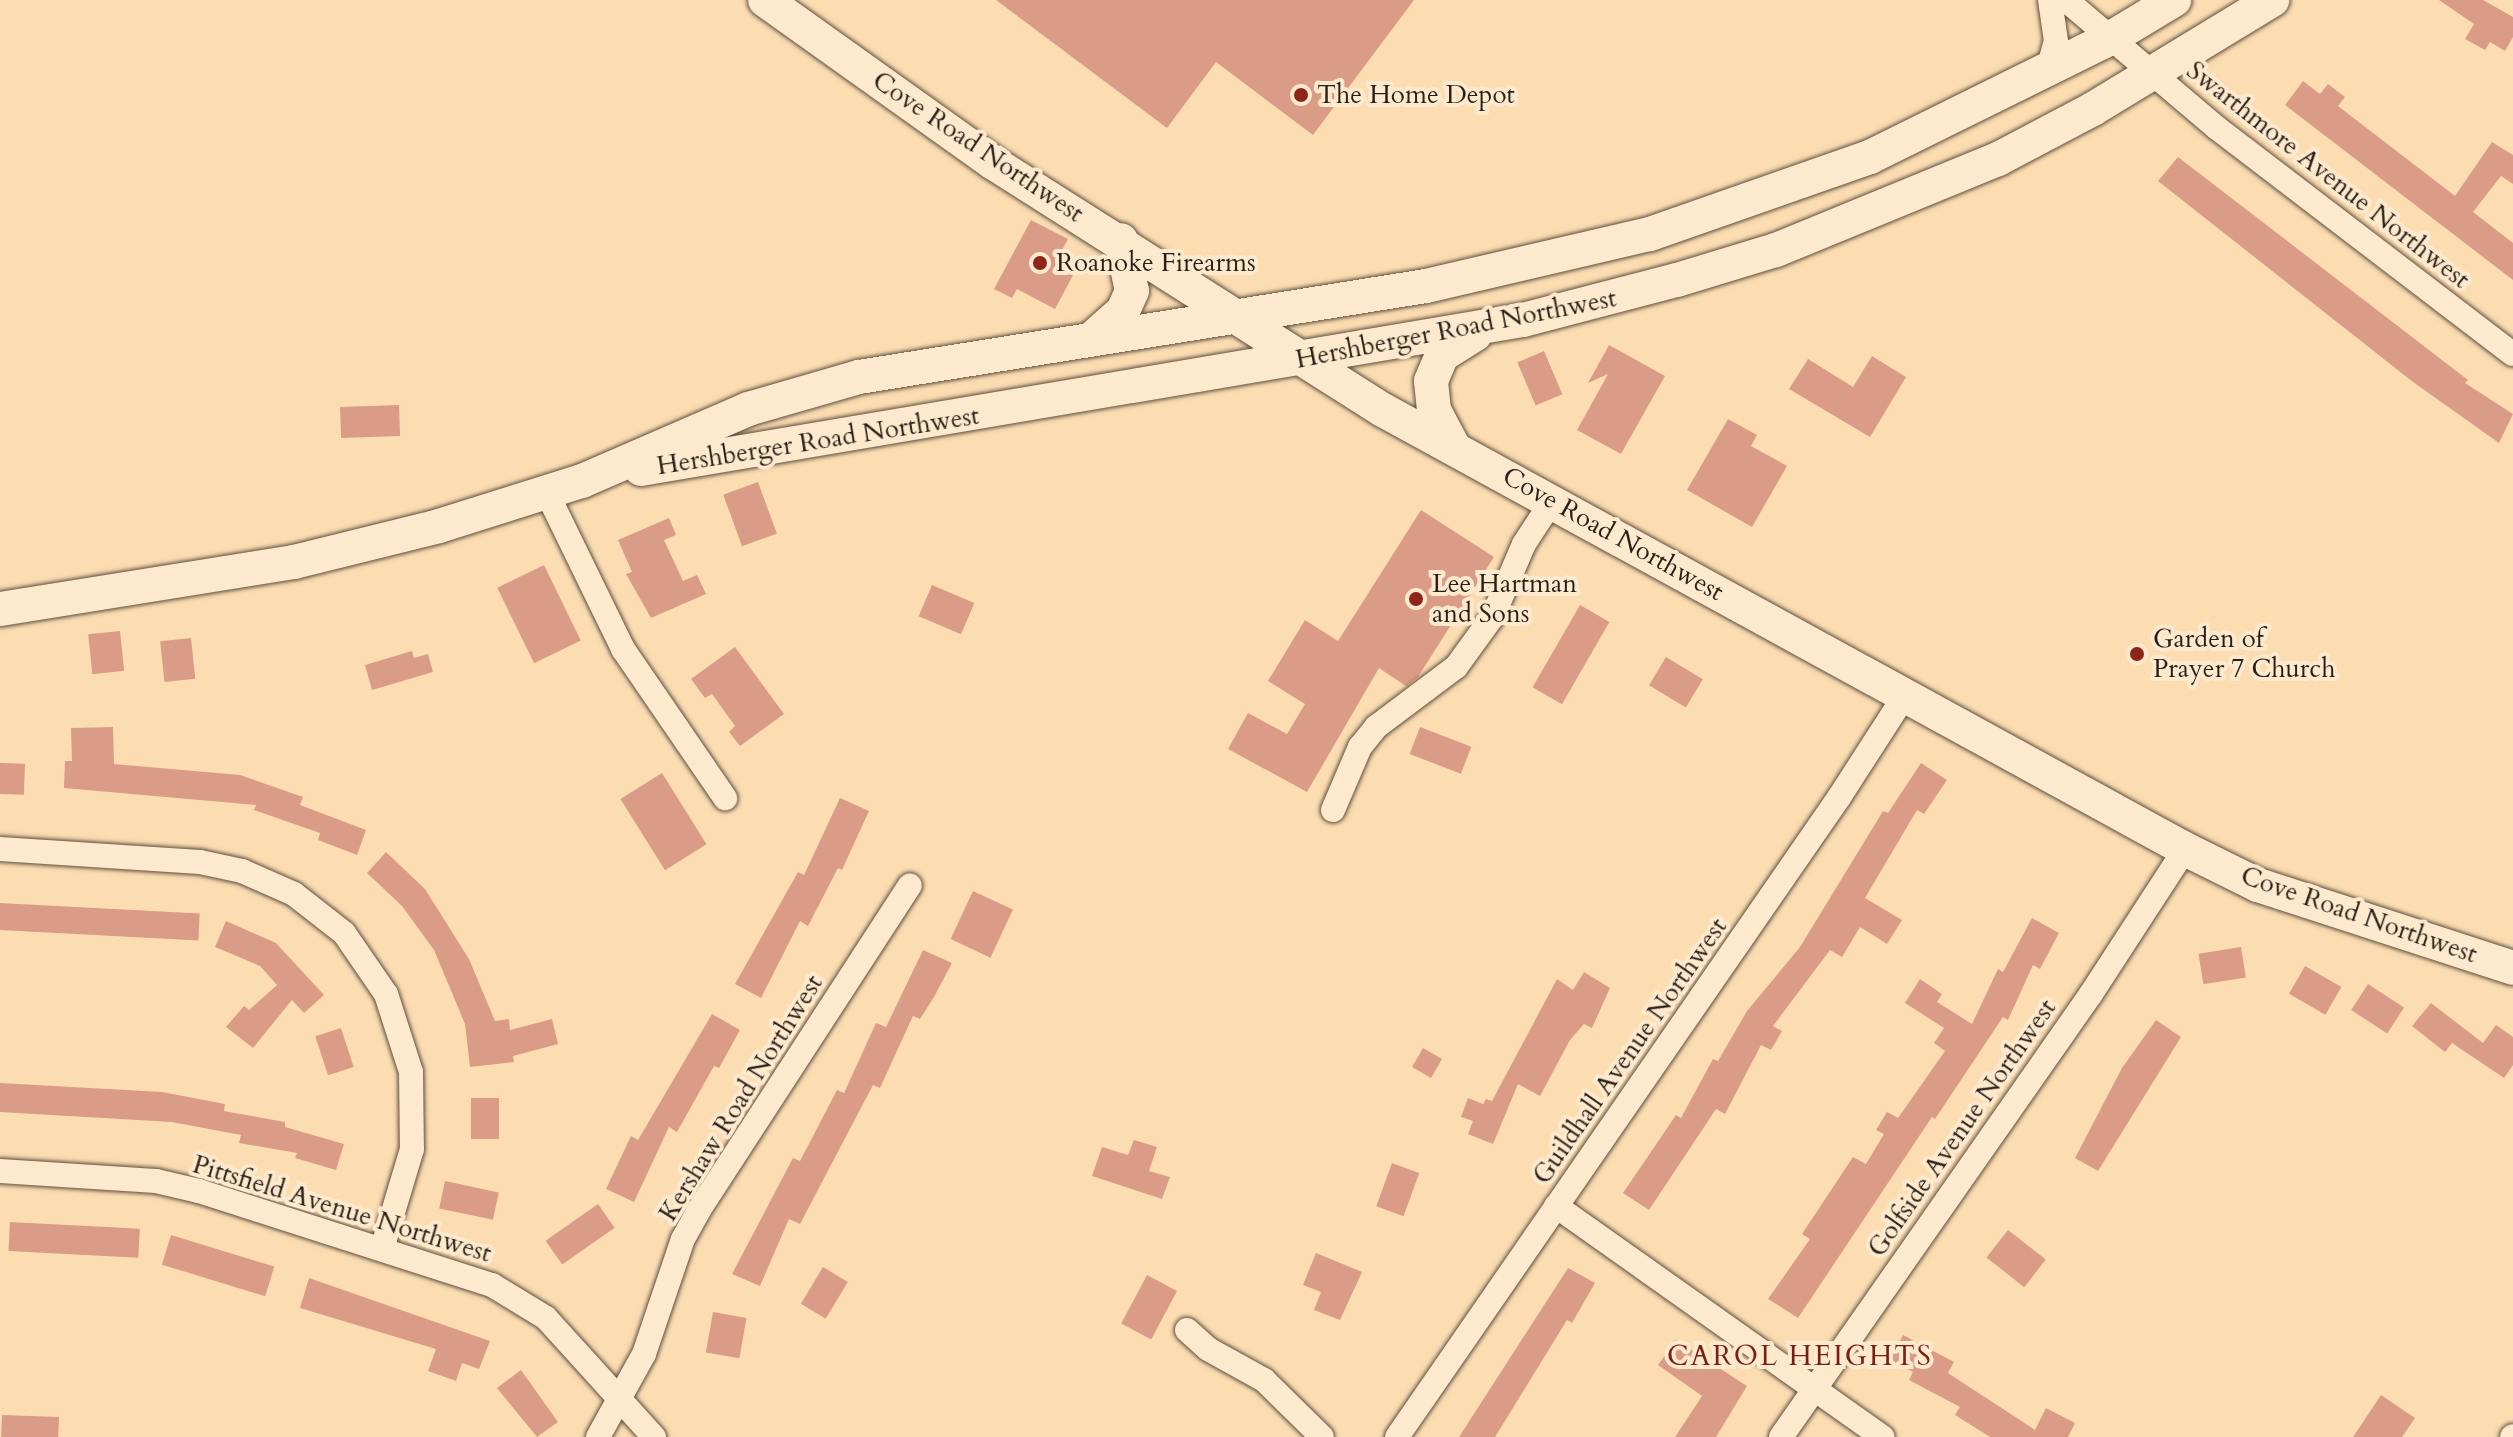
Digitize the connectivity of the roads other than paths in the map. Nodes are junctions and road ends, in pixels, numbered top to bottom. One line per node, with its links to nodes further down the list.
1 (765, 0): 9 (main road, Cove Road Northwest)
2 (2050, 0): 7 (street)
3 (2066, 0): 6 (street, Swarthmore Avenue Northwest)
4 (2174, 0): 6 (main road, Hershberger Road Northwest)
5 (2272, 0): 8 (main road, Hershberger Road Northwest)
6 (2111, 38): 7 (main road, Hershberger Road Northwest); 8 (street, Swarthmore Avenue Northwest)
7 (2048, 70): 10 (main road, Hershberger Road Northwest)
8 (2153, 74): 11 (main road, Hershberger Road Northwest); 13 (street, Swarthmore Avenue Northwest)
9 (1121, 240): 10 (main road, Cove Road Northwest); 12 (main road)
10 (1238, 316): 12 (main road, Hershberger Road Northwest); 14 (main road, Cove Road Northwest)
11 (1490, 326): 14 (main road, Hershberger Road Northwest); 15 (main road)
12 (1095, 336): 16 (main road, Hershberger Road Northwest)
13 (2513, 354)
14 (1305, 359): 15 (main road, Cove Road Northwest); 16 (main road, Hershberger Road Northwest)
15 (1454, 448): 18 (main road, Cove Road Northwest)
16 (582, 481): 17 (main road, Hershberger Road Northwest)
17 (547, 493): 19 (main road, Hershberger Road Northwest); 21 (street)
18 (1552, 501): 20 (main road, Cove Road Northwest); 22 (street)
19 (0, 609)
20 (1905, 695): 24 (main road, Cove Road Northwest); 28 (street, Guildhall Avenue Northwest)
21 (725, 798)
22 (1333, 810)
23 (0, 849): 29 (street)
24 (2185, 849): 26 (main road, Cove Road Northwest); 31 (street, Golfside Avenue Northwest)
25 (910, 885): 32 (street, Kershaw Road Northwest)
26 (2513, 968)
27 (0, 1171): 29 (street, Pittsfield Avenue Northwest)
28 (1556, 1206): 31 (street); 36 (street, Guildhall Avenue Northwest)
29 (382, 1249): 32 (street, Pittsfield Avenue Northwest)
30 (1187, 1330): 35 (street)
31 (1813, 1390): 37 (street, Golfside Avenue Northwest); 38 (street)
32 (618, 1403): 33 (street, Kershaw Road Northwest); 34 (street, Pittsfield Avenue Northwest)
33 (598, 1437)
34 (654, 1437)
35 (1322, 1437)
36 (1397, 1437)
37 (1781, 1437)
38 (1882, 1437)

